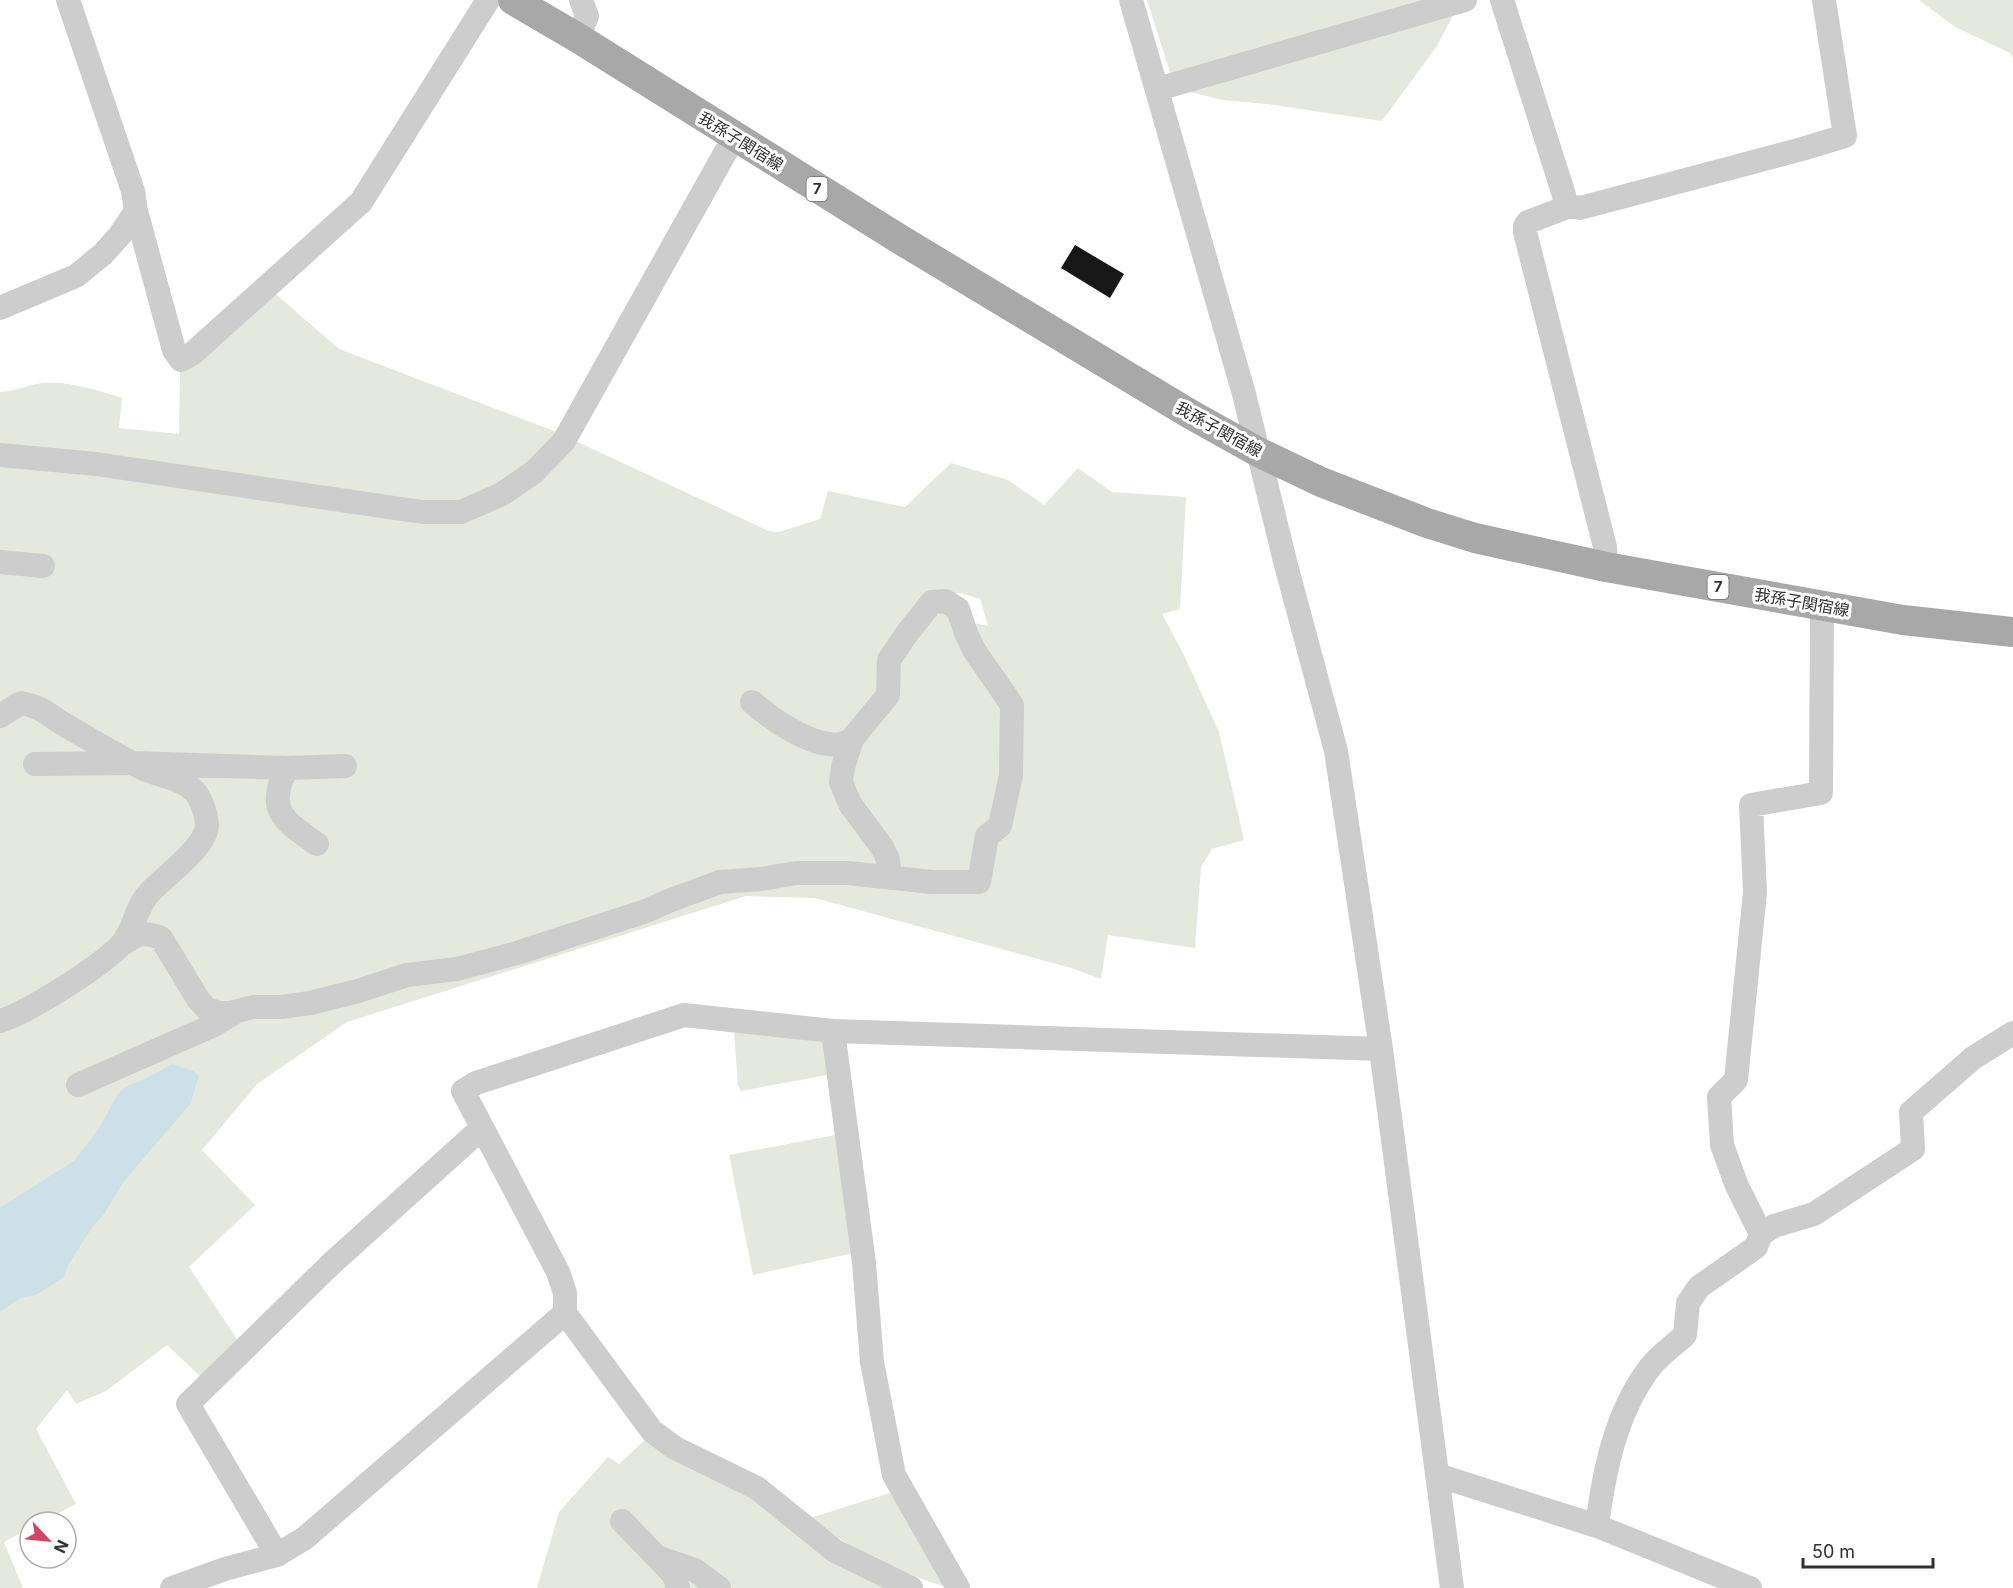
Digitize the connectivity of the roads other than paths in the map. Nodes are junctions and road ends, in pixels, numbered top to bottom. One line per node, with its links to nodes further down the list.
1 (68, 0): 13 (street)
2 (488, 0): 13 (street)
3 (513, 0): 9 (main road, 我孫子関宿線 / 7)
4 (581, 0): 9 (street)
5 (1131, 0): 10 (street)
6 (1465, 0): 10 (street)
7 (1502, 0): 12 (street)
8 (1824, 0): 12 (street)
9 (578, 38): 11 (main road, 我孫子関宿線 / 7)
10 (1158, 90): 15 (street)
11 (734, 137): 15 (main road, 我孫子関宿線 / 7); 16 (street)
12 (1565, 205): 19 (street)
13 (136, 211): 14 (street)
14 (0, 308)
15 (1258, 452): 19 (main road, 我孫子関宿線 / 7); 38 (street)
16 (0, 455)
17 (0, 562): 18 (street)
18 (43, 566)
19 (1606, 567): 20 (main road, 我孫子関宿線 / 7)
20 (1822, 606): 21 (main road, 我孫子関宿線 / 7); 41 (street)
21 (2013, 632)
22 (752, 702): 24 (street)
23 (0, 716): 25 (street)
24 (852, 739): 30 (street); 30 (street)
25 (134, 763): 26 (street); 28 (street); 31 (street)
26 (35, 764)
27 (345, 766): 28 (street)
28 (286, 768): 29 (street)
29 (317, 844)
30 (891, 878): 33 (street)
31 (122, 944): 32 (street); 34 (street)
32 (198, 999): 33 (street); 37 (street)
33 (239, 1010): 37 (street)
34 (0, 1021)
35 (833, 1031): 38 (street); 40 (street); 52 (street)
36 (2013, 1033): 41 (street)
37 (188, 1036): 39 (street)
38 (1381, 1049): 43 (street)
39 (78, 1085)
40 (482, 1128): 42 (street); 46 (street)
41 (1761, 1234): 45 (street)
42 (565, 1313): 46 (street); 51 (street)
43 (1437, 1475): 45 (street); 53 (street)
44 (622, 1521): 47 (street)
45 (1597, 1526): 54 (street)
46 (277, 1555): 49 (street)
47 (655, 1556): 48 (street); 50 (street)
48 (679, 1584)
49 (172, 1588)
50 (719, 1588)
51 (911, 1588)
52 (957, 1588)
53 (1452, 1588)
54 (1750, 1588)

